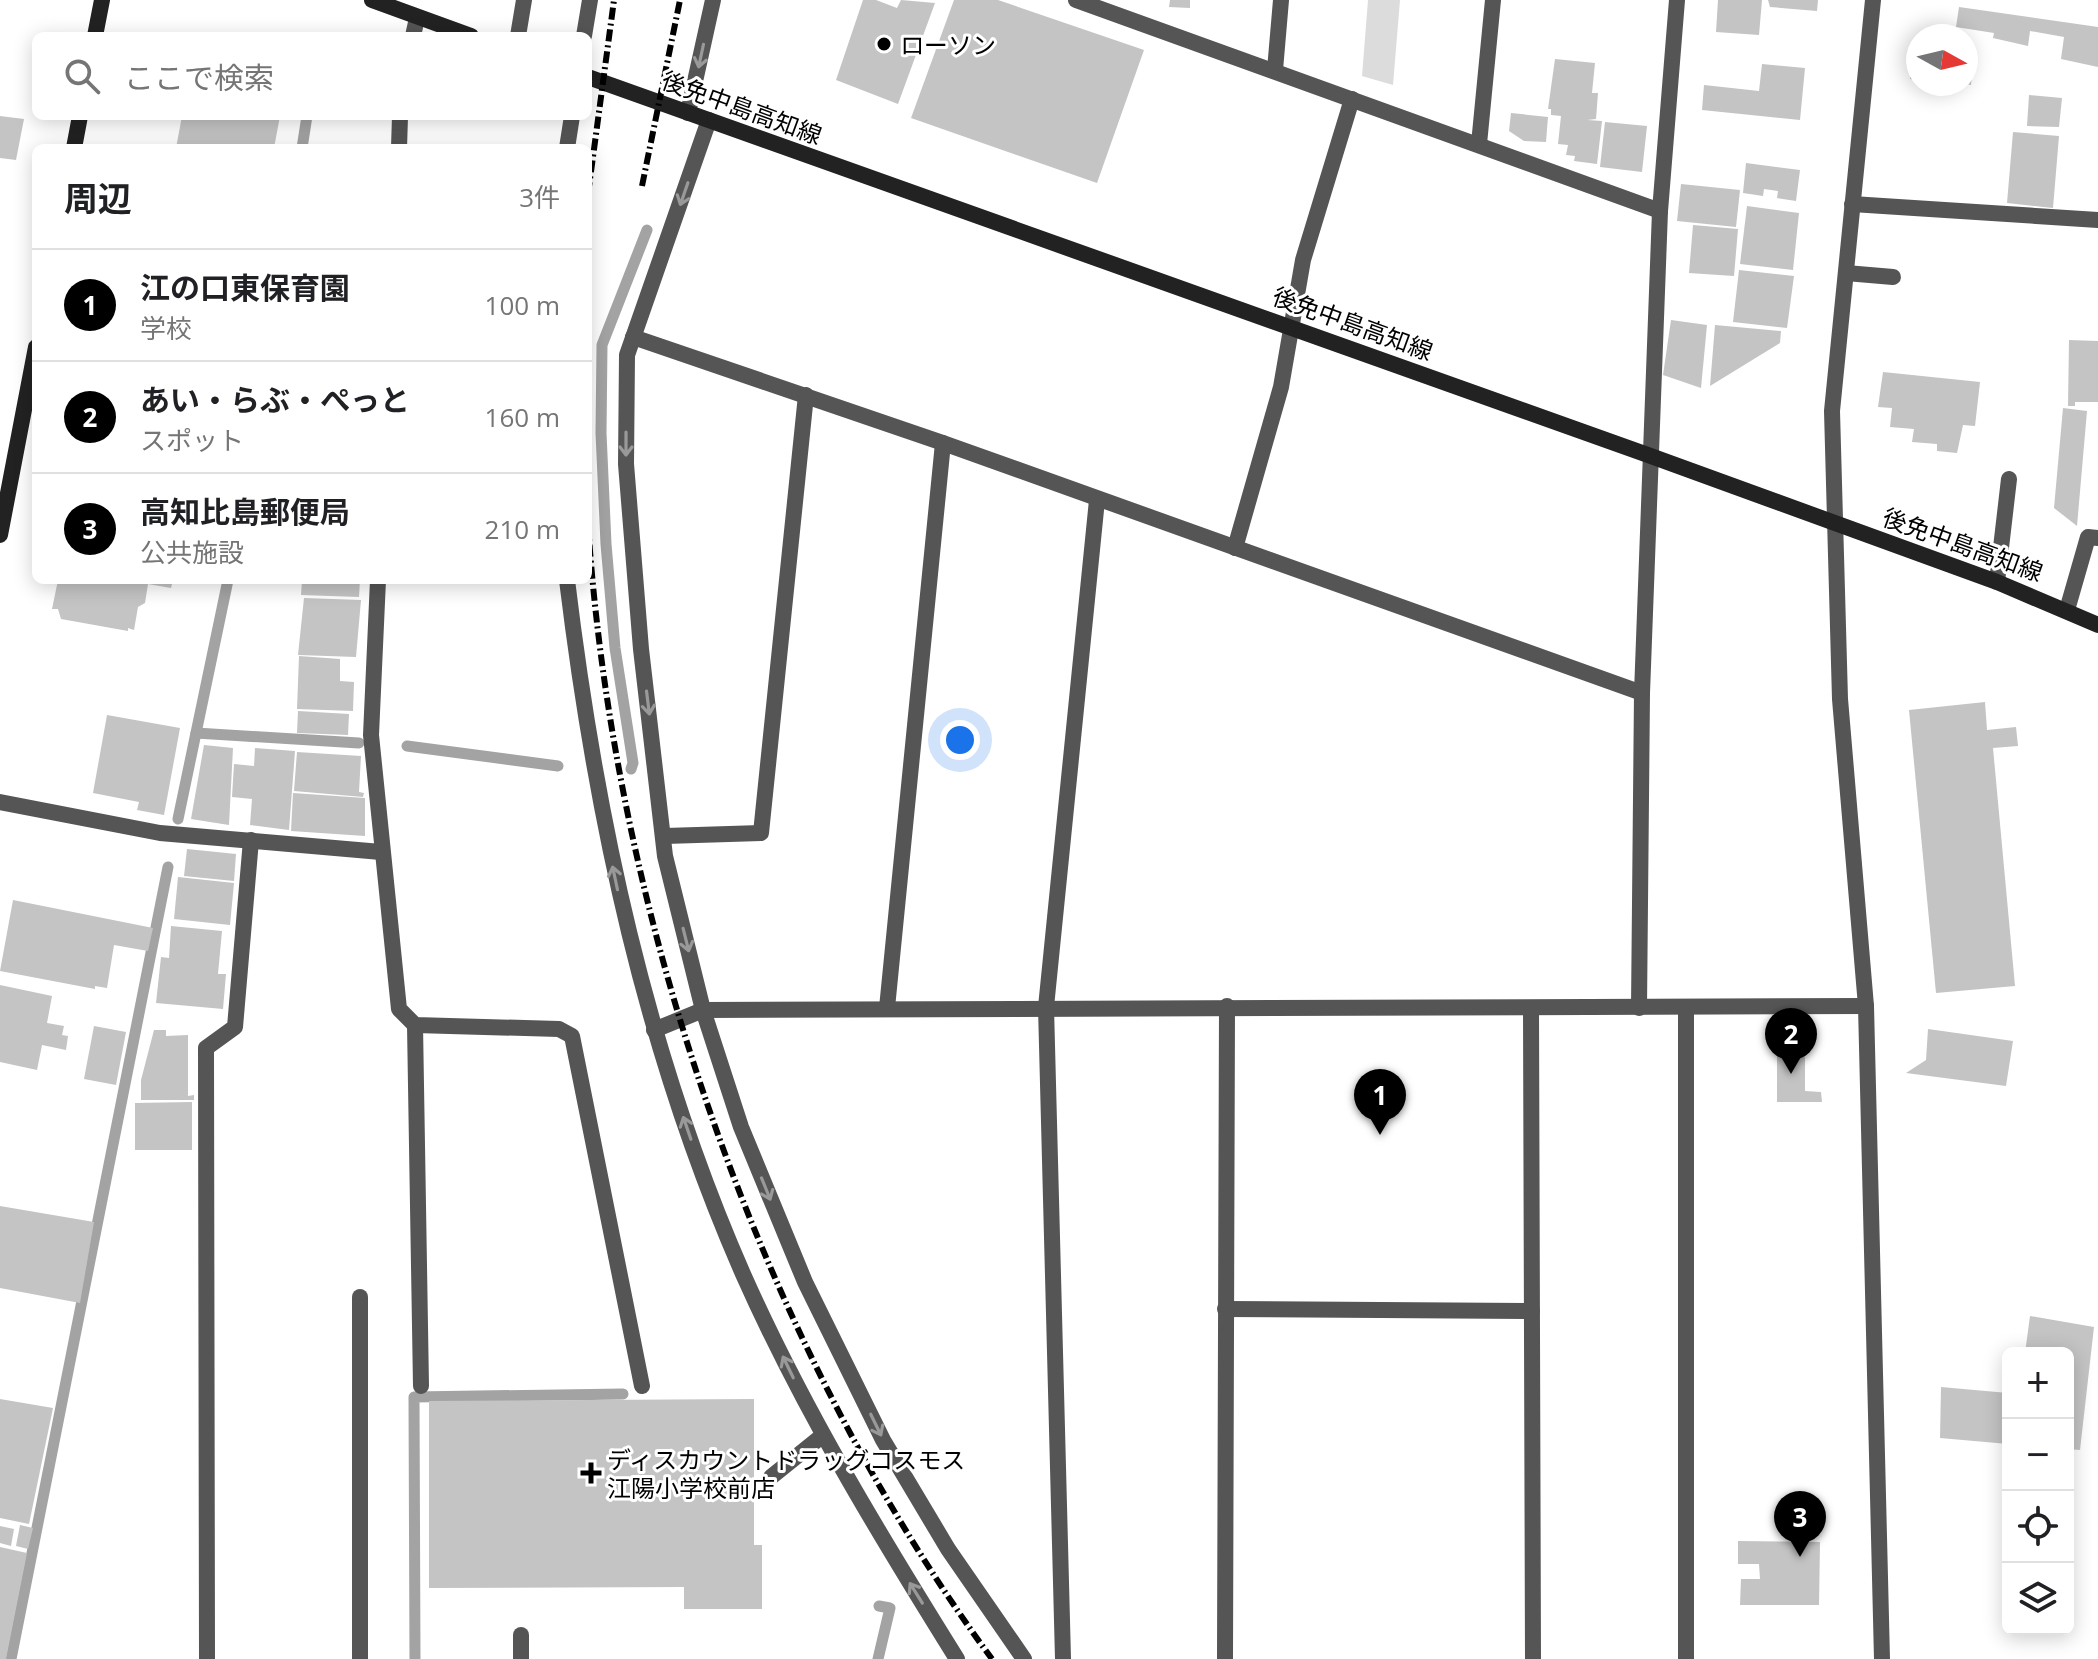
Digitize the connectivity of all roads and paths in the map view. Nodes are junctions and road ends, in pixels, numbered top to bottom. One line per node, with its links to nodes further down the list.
1 (102, 0): 13 (main road)
2 (372, 0): 12 (main road)
3 (524, 0): 16 (street)
4 (590, 0): 17 (street)
5 (713, 0): 21 (street, one-way to 21)
6 (1076, 0): 11 (street)
7 (1281, 0): 18 (street)
8 (1493, 0): 29 (street)
9 (1677, 0): 31 (street)
10 (1873, 0): 30 (street)
11 (1107, 6): 18 (street)
12 (417, 18): 14 (street); 15 (main road)
13 (96, 32)
14 (414, 32)
15 (459, 32)
16 (519, 32)
17 (585, 32)
18 (1275, 70): 20 (street)
19 (592, 78): 21 (main road, 後免中島高知線)
20 (1352, 99): 29 (street); 35 (street)
21 (688, 113): 25 (main road, 後免中島高知線)
22 (79, 120): 26 (main road)
23 (400, 120): 27 (street)
24 (571, 120): 28 (street)
25 (709, 120): 35 (main road, 後免中島高知線); 36 (street, one-way to 36)
26 (75, 144)
27 (399, 144)
28 (568, 144)
29 (1479, 144): 31 (street)
30 (1852, 204): 32 (street); 33 (street)
31 (1660, 211): 40 (street)
32 (2098, 220)
33 (1846, 273): 34 (street); 43 (street)
34 (1893, 277)
35 (1291, 327): 40 (main road, 後免中島高知線); 46 (street)
36 (633, 337): 38 (street); 54 (street, one-way to 54)
37 (32, 368): 44 (main road)
38 (806, 395): 39 (street); 54 (street)
39 (943, 443): 42 (street); 60 (street)
40 (1648, 455): 43 (main road, 後免中島高知線); 52 (street)
41 (2009, 479): 47 (street)
42 (1097, 500): 46 (street); 59 (street)
43 (1834, 523): 47 (main road, 後免中島高知線); 58 (street)
44 (0, 535)
45 (2098, 538): 50 (street)
46 (1235, 548): 52 (street)
47 (1997, 582): 50 (main road, 後免中島高知線)
48 (378, 584): 56 (street)
49 (568, 584): 66 (street, one-way to 49)
50 (2067, 610): 51 (main road, 後免中島高知線)
51 (2098, 625)
52 (1642, 693): 61 (street)
53 (0, 802): 55 (street)
54 (665, 836): 64 (street, one-way to 64)
55 (251, 840): 56 (street); 75 (street)
56 (381, 852): 65 (street)
57 (1227, 1006): 59 (street); 62 (street); 68 (street)
58 (1866, 1006): 63 (street); 84 (street)
59 (1046, 1007): 60 (street); 80 (street)
60 (887, 1008): 64 (street)
61 (1639, 1008): 62 (street); 63 (street)
62 (1531, 1009): 69 (street)
63 (1686, 1009): 83 (street)
64 (703, 1010): 66 (street); 79 (street, one-way to 79)
65 (415, 1025): 70 (street); 71 (street)
66 (654, 1030): 72 (street, one-way to 66)
67 (360, 1297): 76 (street)
68 (1225, 1309): 69 (street); 81 (street)
69 (1532, 1311): 82 (street)
70 (421, 1386)
71 (642, 1386)
72 (822, 1436): 73 (street); 78 (street, one-way to 72)
73 (771, 1477)
74 (521, 1635): 77 (street)
75 (207, 1659)
76 (360, 1659)
77 (521, 1659)
78 (957, 1659)
79 (1024, 1659)
80 (1063, 1659)
81 (1225, 1659)
82 (1533, 1659)
83 (1686, 1659)
84 (1882, 1659)

